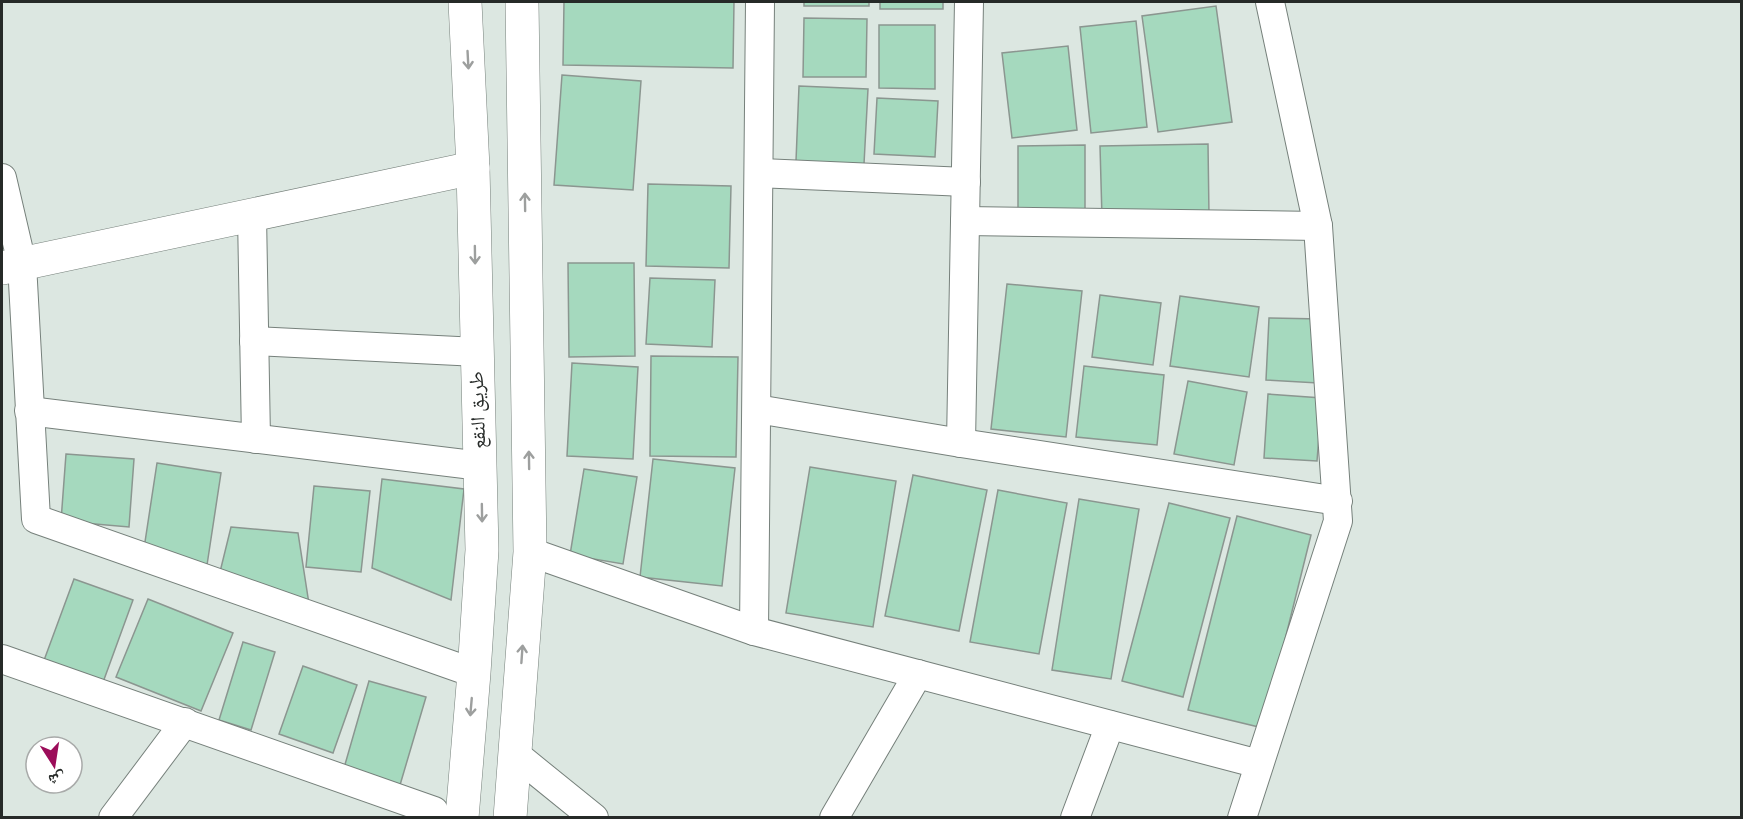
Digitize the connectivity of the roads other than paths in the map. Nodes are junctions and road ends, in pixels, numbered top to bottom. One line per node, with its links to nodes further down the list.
1 (465, 2): 6 (street, طريق النقع, one-way to 6)
2 (522, 2): 22 (street, one-way to 2)
3 (760, 2): 7 (street)
4 (1270, 2): 12 (street)
5 (977, 3): 9 (street)
6 (473, 168): 10 (street); 15 (street, طريق النقع, one-way to 15)
7 (759, 173): 9 (street); 16 (street)
8 (2, 178): 13 (street)
9 (966, 182): 11 (street)
10 (252, 215): 13 (street); 14 (street)
11 (965, 221): 12 (street); 19 (street)
12 (1318, 226): 21 (street)
13 (12, 266): 17 (street)
14 (254, 341): 15 (street); 18 (street)
15 (478, 352): 20 (street, طريق النقع)
16 (756, 409): 19 (street); 23 (street)
17 (29, 411): 18 (street); 25 (street)
18 (256, 438): 20 (street)
19 (961, 443): 21 (street)
20 (481, 466): 25 (street, طريق النقع, one-way to 25)
21 (1338, 501): 30 (street)
22 (530, 552): 23 (street); 29 (street, one-way to 22)
23 (754, 631): 26 (street)
24 (2, 659): 27 (street)
25 (474, 672): 31 (street, طريق النقع, one-way to 31)
26 (918, 674): 28 (street); 35 (street)
27 (186, 722): 31 (street); 32 (street)
28 (1110, 725): 30 (street); 36 (street)
29 (515, 754): 33 (street); 34 (street)
30 (1259, 764): 37 (street)
31 (447, 812)
32 (113, 818)
33 (510, 818)
34 (594, 818)
35 (834, 818)
36 (1075, 818)
37 (1242, 818)

